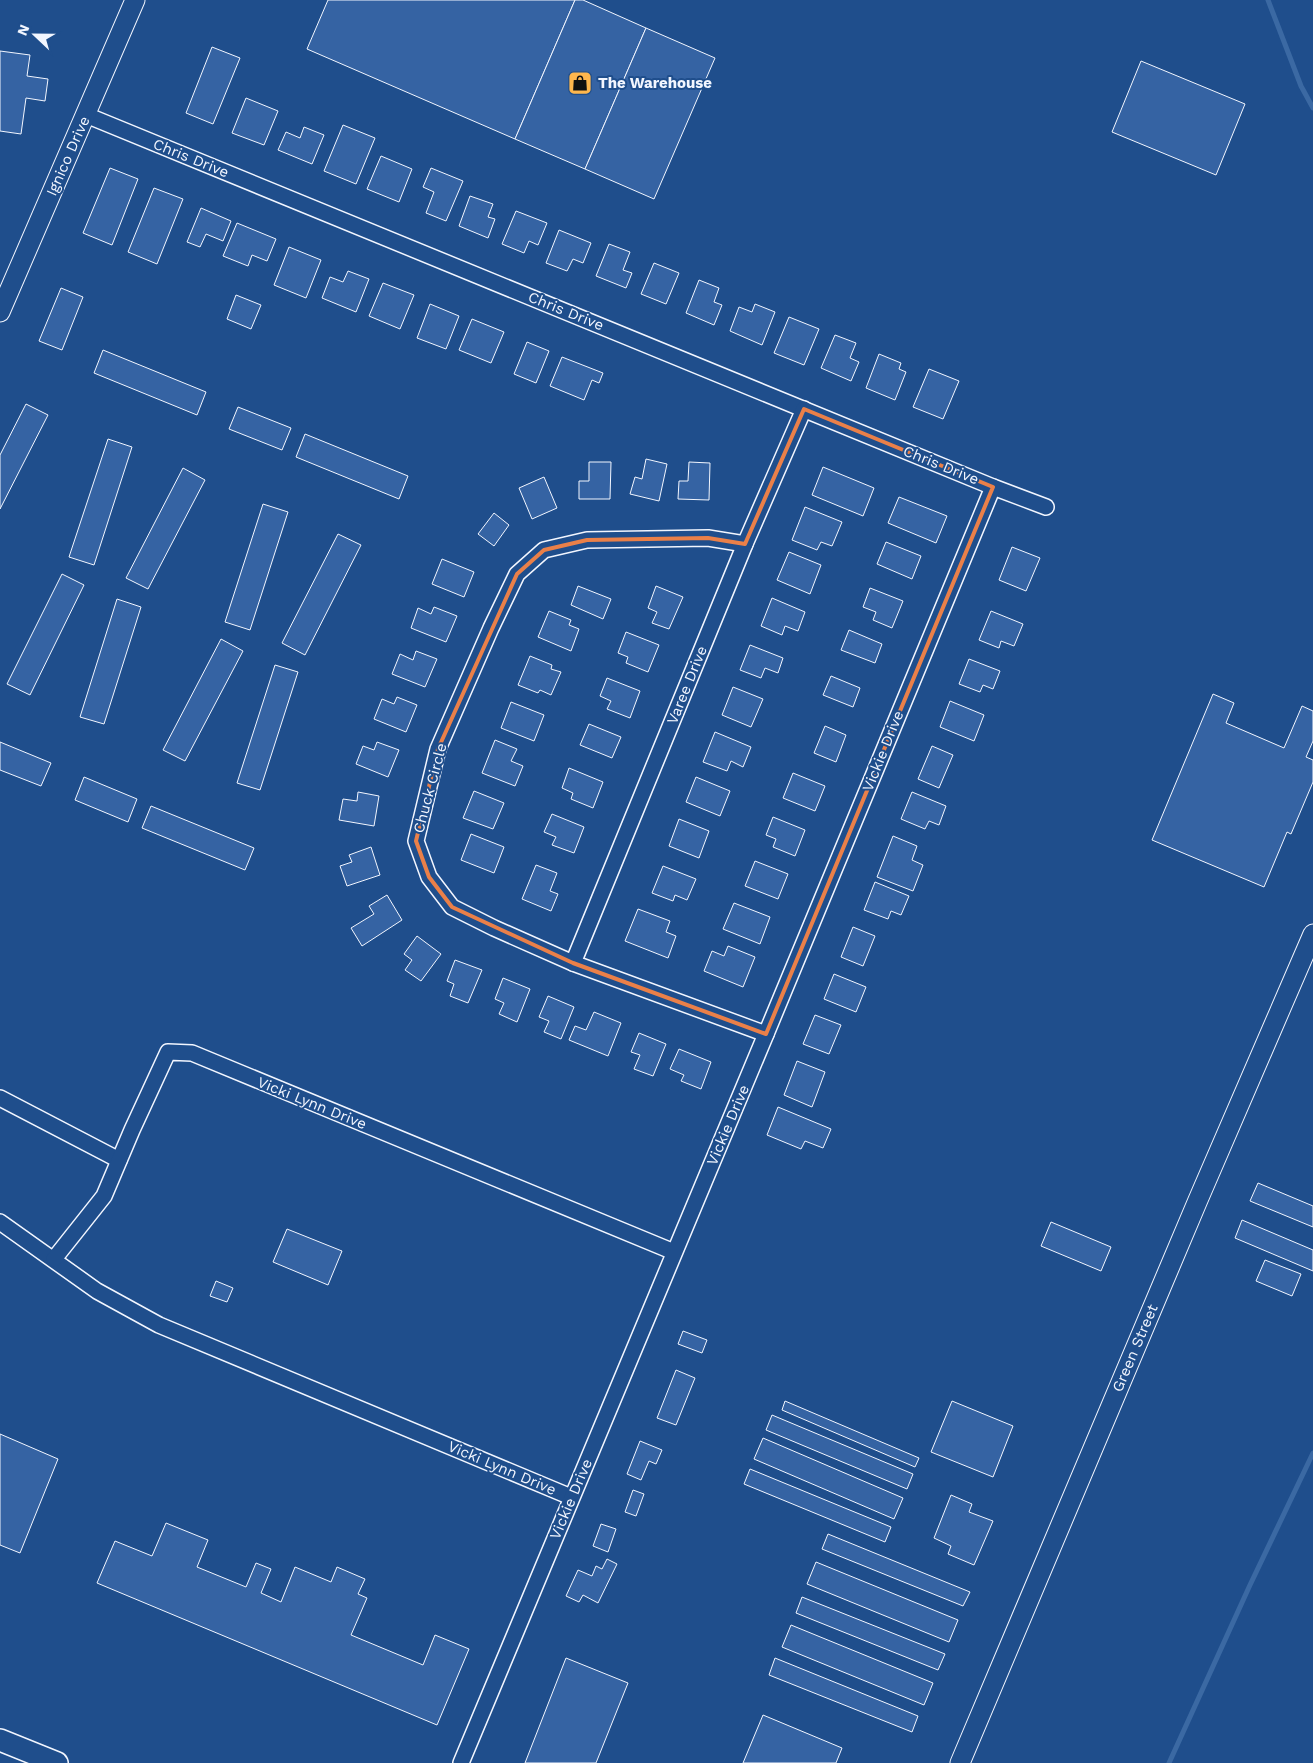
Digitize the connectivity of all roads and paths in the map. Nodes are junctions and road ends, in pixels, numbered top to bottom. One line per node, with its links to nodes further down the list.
1 (135, 0): 2 (street, Ignico Drive)
2 (86, 115): 3 (street, Ignico Drive); 4 (street, Chris Drive)
3 (0, 312)
4 (804, 409): 5 (street, Chris Drive); 7 (street, Varee Drive)
5 (993, 487): 6 (street, Chris Drive); 10 (street, Vickie Drive)
6 (1046, 506)
7 (746, 544): 9 (street, Varee Drive); 9 (street, Chuck Circle)
8 (1313, 934): 20 (street, Green Street)
9 (573, 963): 10 (street, Chuck Circle)
10 (766, 1034): 14 (street, Vickie Drive)
11 (0, 1098): 12 (street)
12 (119, 1160): 14 (street, Vicki Lynn Drive); 15 (street, Vicki Lynn Drive)
13 (0, 1222): 15 (street, Vicki Lynn Drive)
14 (674, 1252): 16 (street, Vickie Drive)
15 (54, 1259): 16 (street, Vicki Lynn Drive)
16 (572, 1497): 19 (street, Vickie Drive)
17 (0, 1740): 18 (main road)
18 (57, 1763)
19 (461, 1763)
20 (960, 1763)

